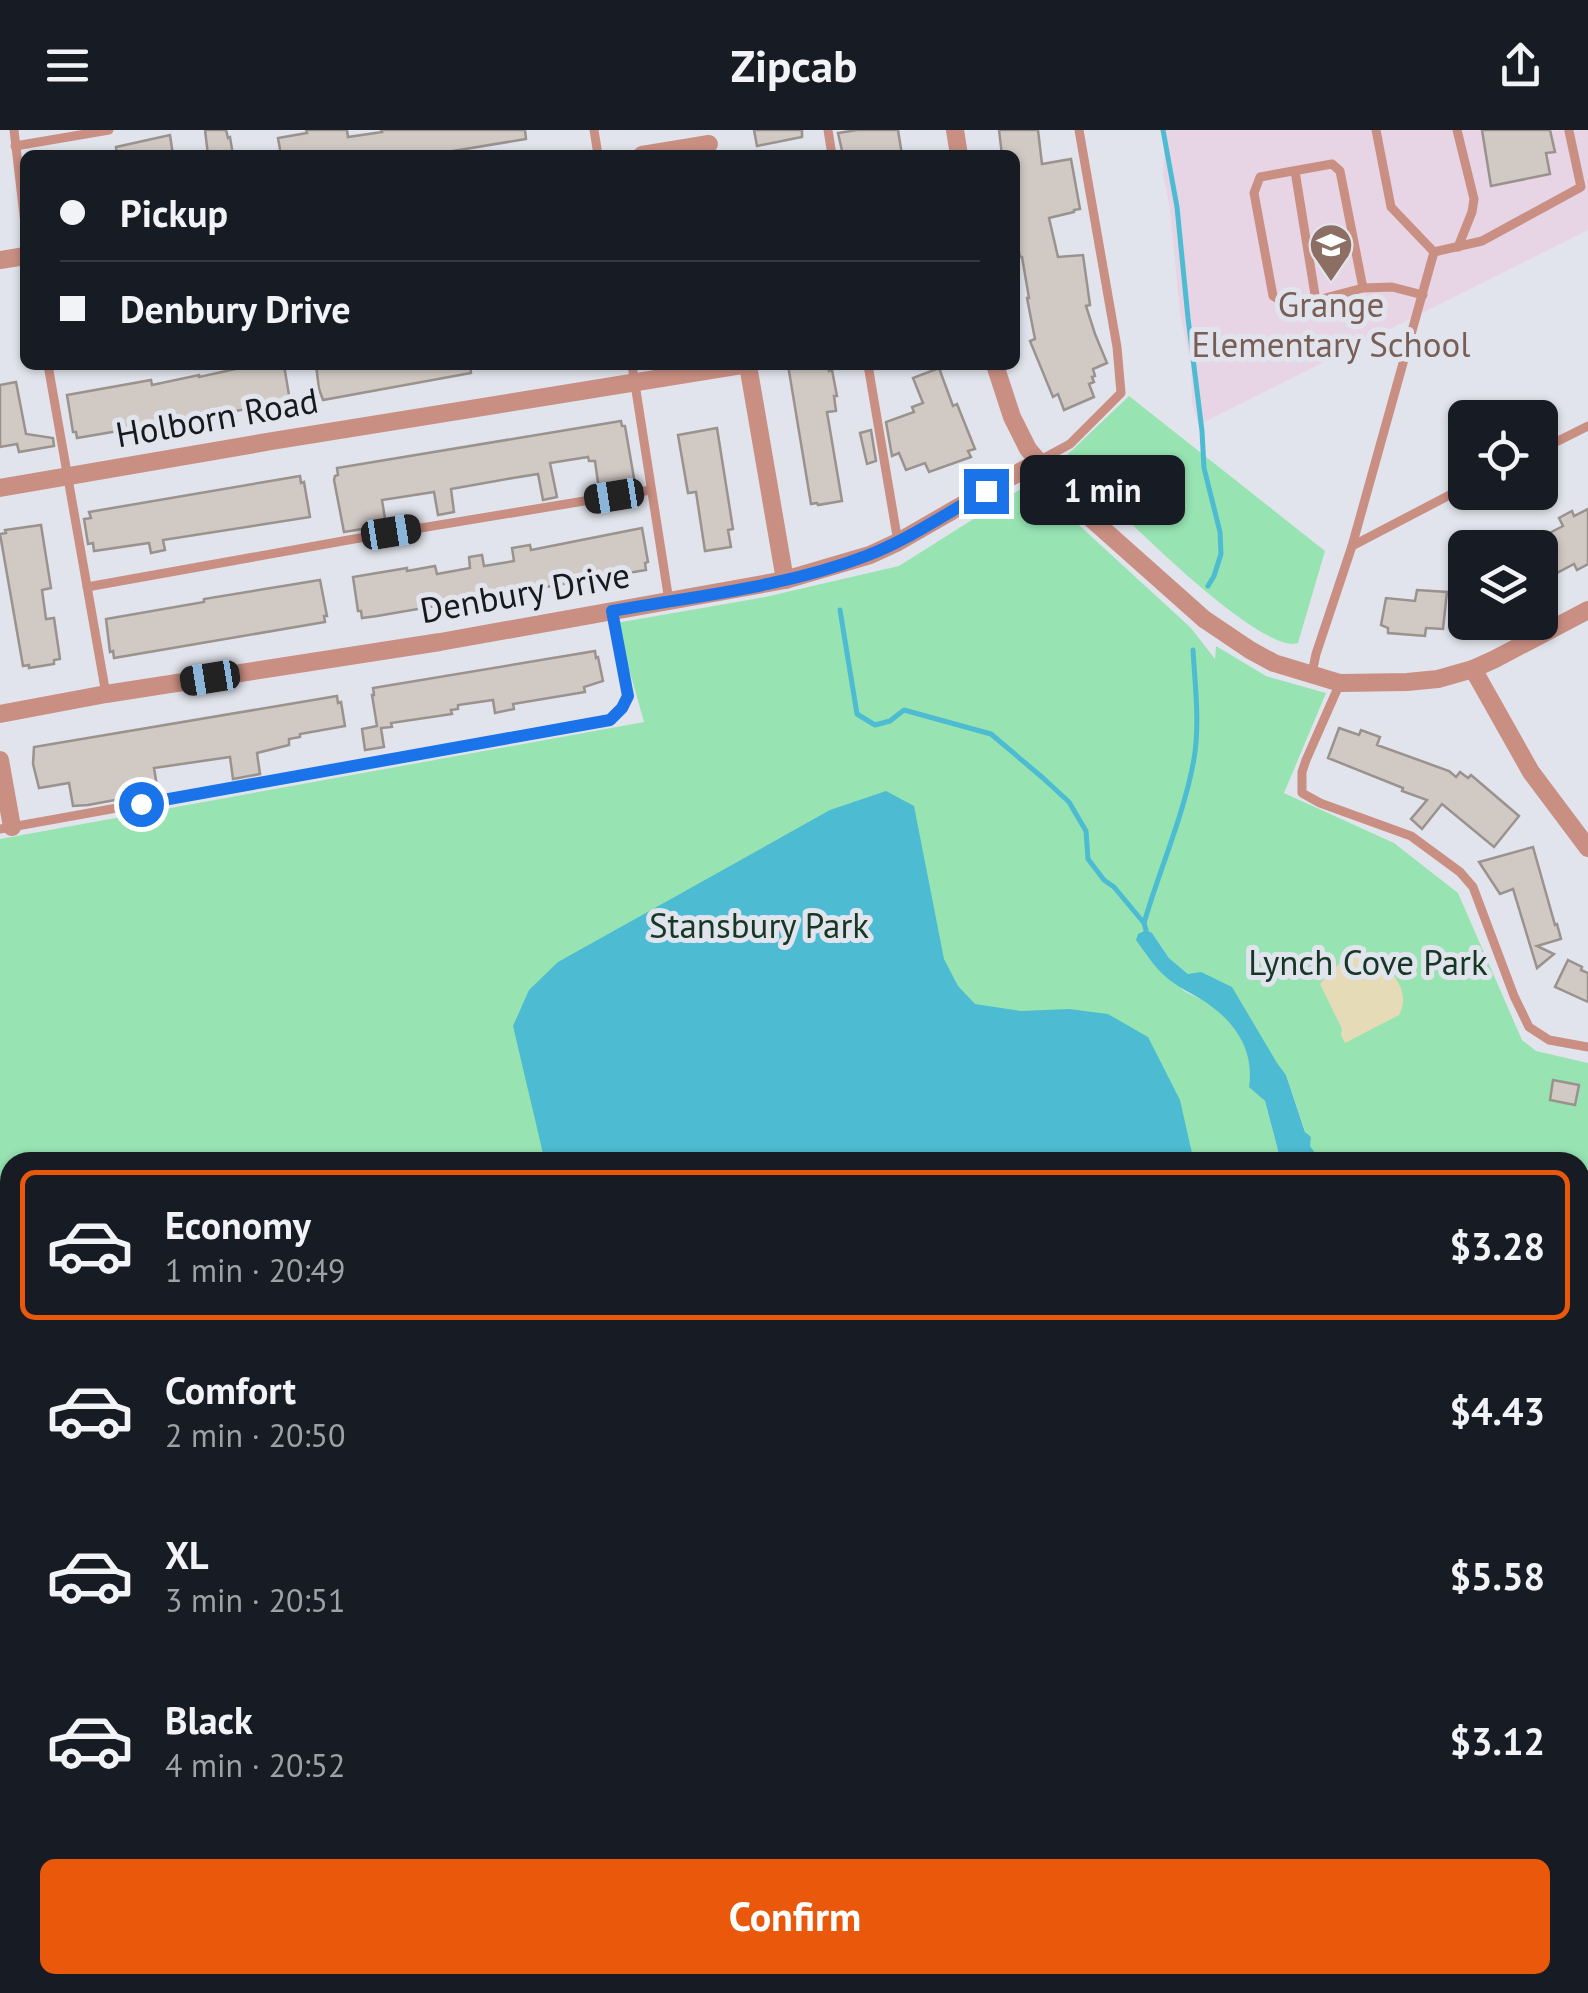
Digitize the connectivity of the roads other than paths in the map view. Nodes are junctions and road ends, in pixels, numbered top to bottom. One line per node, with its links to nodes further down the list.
1 (14, 130): 8 (lane)
2 (110, 130): 8 (lane)
3 (1079, 130): 25 (lane)
4 (1376, 130): 13 (lane)
5 (1458, 130): 12 (lane)
6 (1569, 132): 12 (lane)
7 (709, 143): 9 (street)
8 (15, 146): 11 (lane)
9 (670, 150)
10 (1295, 171): 14 (lane); 16 (lane); 16 (lane)
11 (20, 185)
12 (1458, 247): 13 (lane)
13 (1434, 252): 15 (lane)
14 (1363, 288): 15 (lane); 16 (lane)
15 (1423, 295): 31 (lane)
16 (1316, 301)
17 (49, 370): 26 (lane)
18 (683, 370): 22 (street, Holborn Road)
19 (746, 370): 32 (street)
20 (869, 370): 30 (lane)
21 (998, 370): 25 (street)
22 (633, 374): 26 (street, Holborn Road); 28 (lane)
23 (1588, 426): 24 (lane)
24 (1558, 441)
25 (1037, 462): 30 (street, Denbury Drive); 38 (street)
26 (67, 476): 27 (street, Holborn Road); 33 (lane)
27 (0, 488)
28 (652, 490): 33 (lane); 34 (lane)
29 (1448, 496): 31 (lane)
30 (898, 542): 32 (street, Denbury Drive)
31 (1352, 546): 38 (lane)
32 (785, 580): 34 (street, Denbury Drive)
33 (87, 587): 40 (lane)
34 (668, 601): 36 (street, Denbury Drive)
35 (1588, 610): 37 (street)
36 (612, 611): 40 (street, Denbury Drive); 43 (lane)
37 (1473, 669): 39 (street); 44 (street)
38 (1311, 676): 39 (street)
39 (1340, 683): 45 (lane)
40 (106, 694): 41 (street, Denbury Drive)
41 (0, 714)
42 (0, 760): 43 (street)
43 (6, 828)
44 (1588, 848)
45 (1588, 1047)

